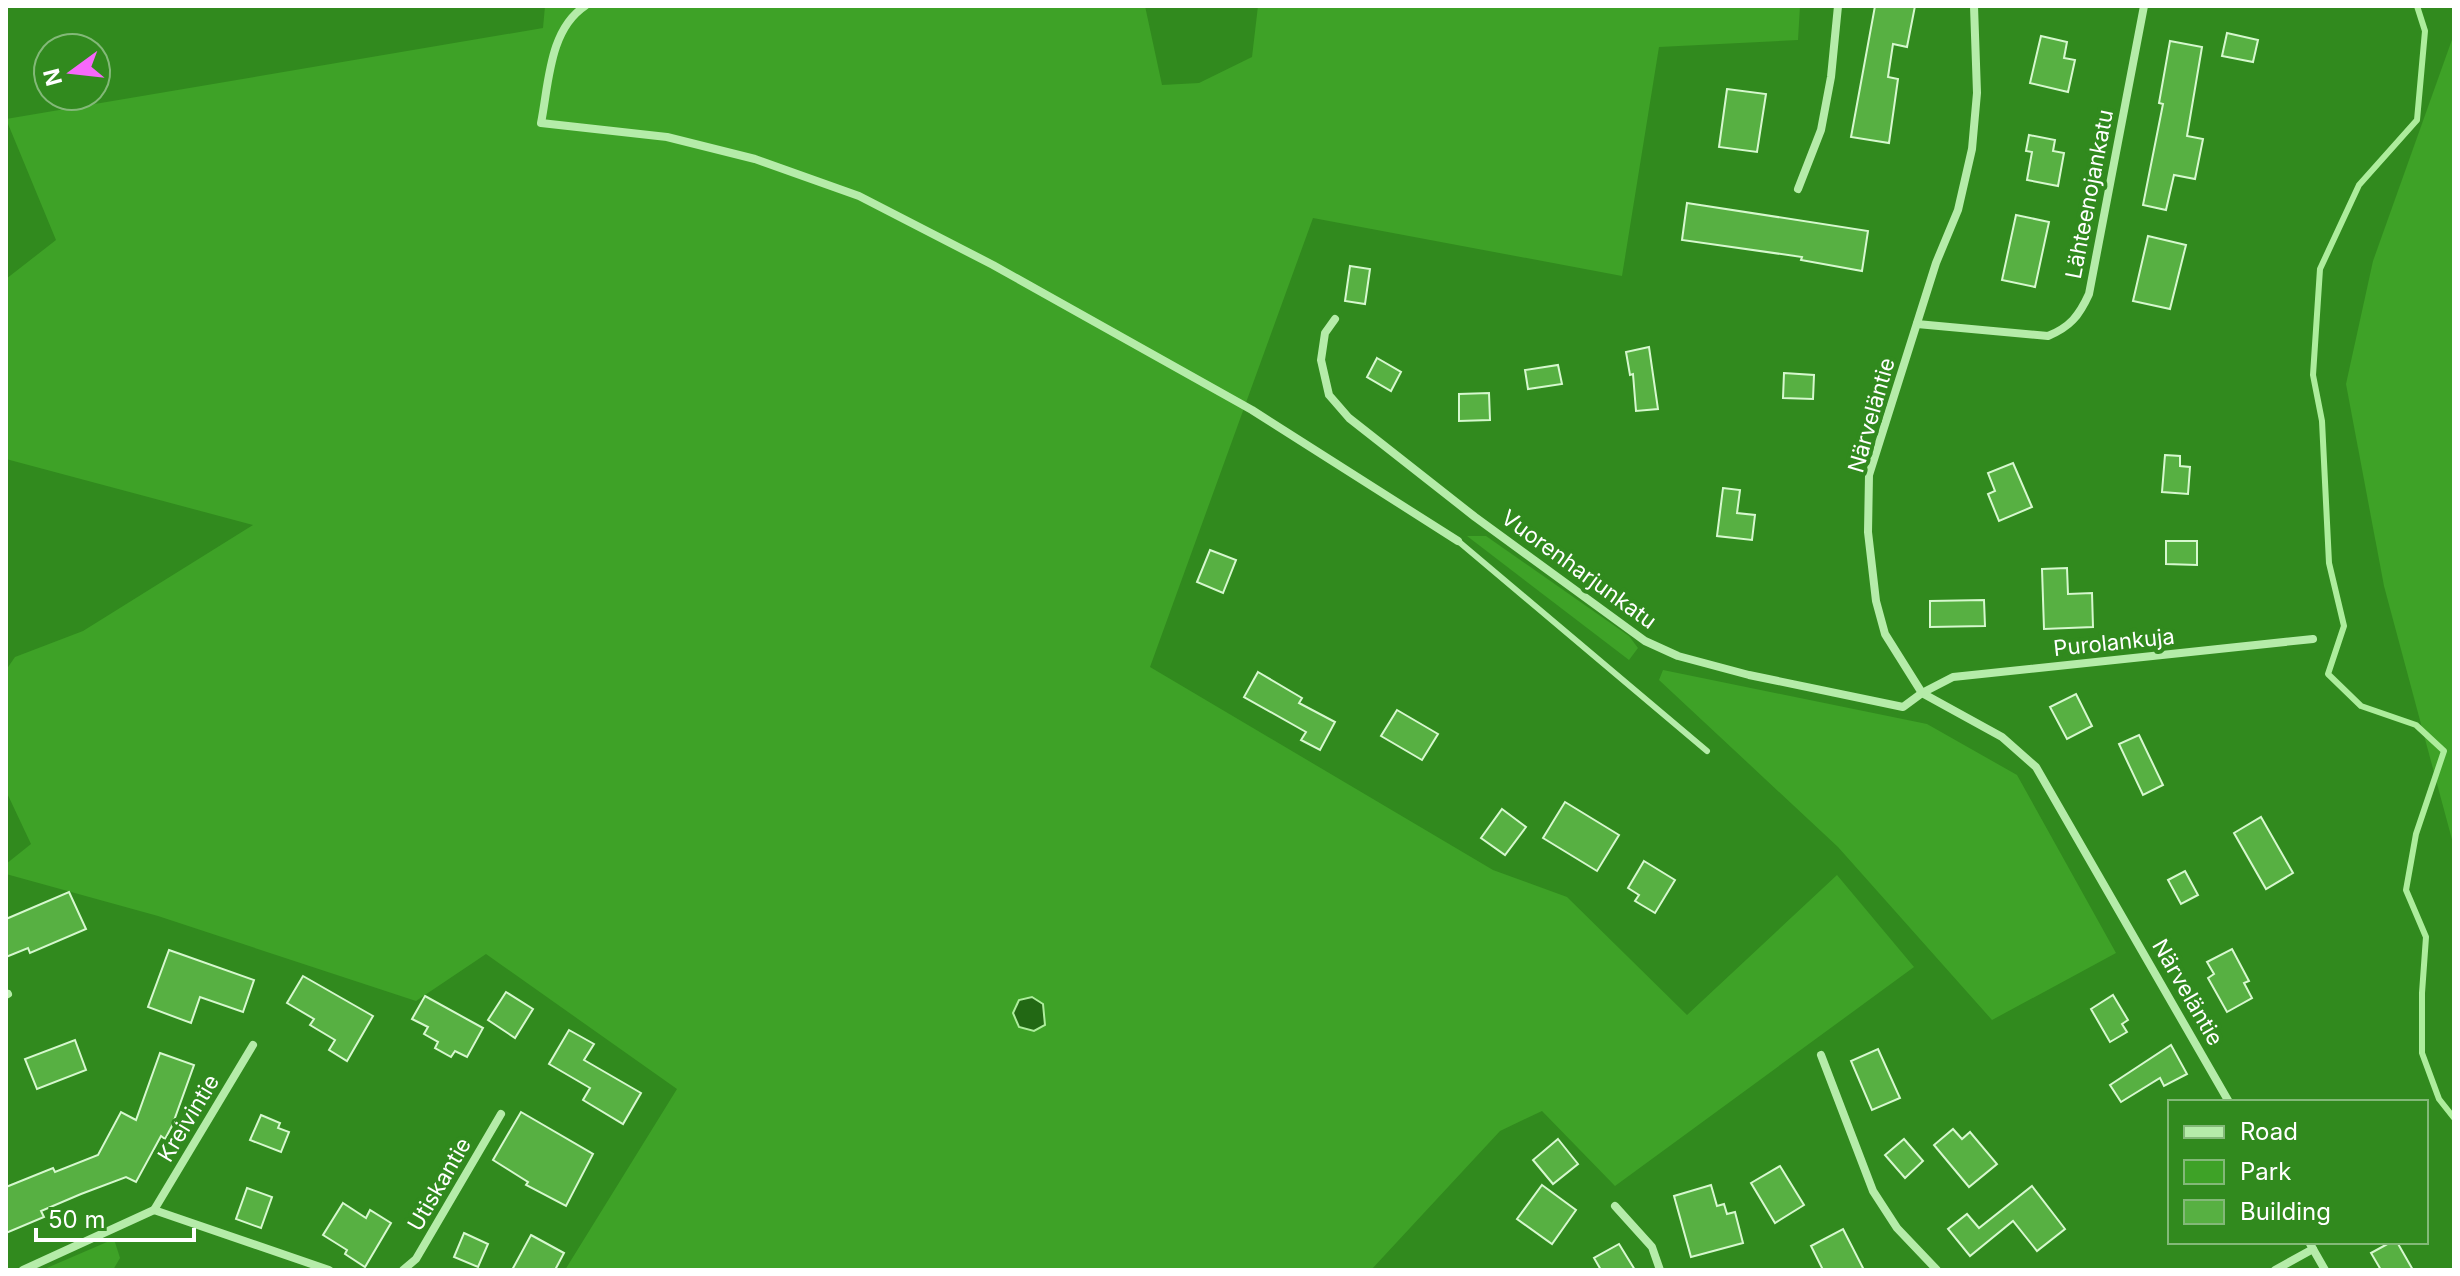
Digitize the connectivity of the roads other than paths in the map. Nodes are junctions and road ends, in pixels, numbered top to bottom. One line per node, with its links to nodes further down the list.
1 (585, 6): 8 (street)
2 (1838, 6): 5 (street)
3 (1974, 6): 7 (street, Närveläntie)
4 (2144, 6): 7 (street, Lähteenojankatu)
5 (1798, 189)
6 (1335, 319): 10 (street, Vuorenharjunkatu)
7 (1917, 324): 10 (street, Närveläntie)
8 (1458, 541): 11 (lane)
9 (2313, 639): 10 (street, Purolankuja)
10 (1922, 693): 14 (street, Närveläntie)
11 (1707, 751)
12 (253, 1045): 17 (street, Kreivintie)
13 (1821, 1055): 23 (street)
14 (2228, 1100)
15 (501, 1114): 21 (street, Utiskantie)
16 (1615, 1206): 22 (street)
17 (154, 1210): 19 (street); 20 (street)
18 (2311, 1246): 24 (street); 25 (street)
19 (23, 1270)
20 (329, 1270)
21 (403, 1270)
22 (1660, 1270)
23 (1937, 1270)
24 (2275, 1270)
25 (2325, 1270)

